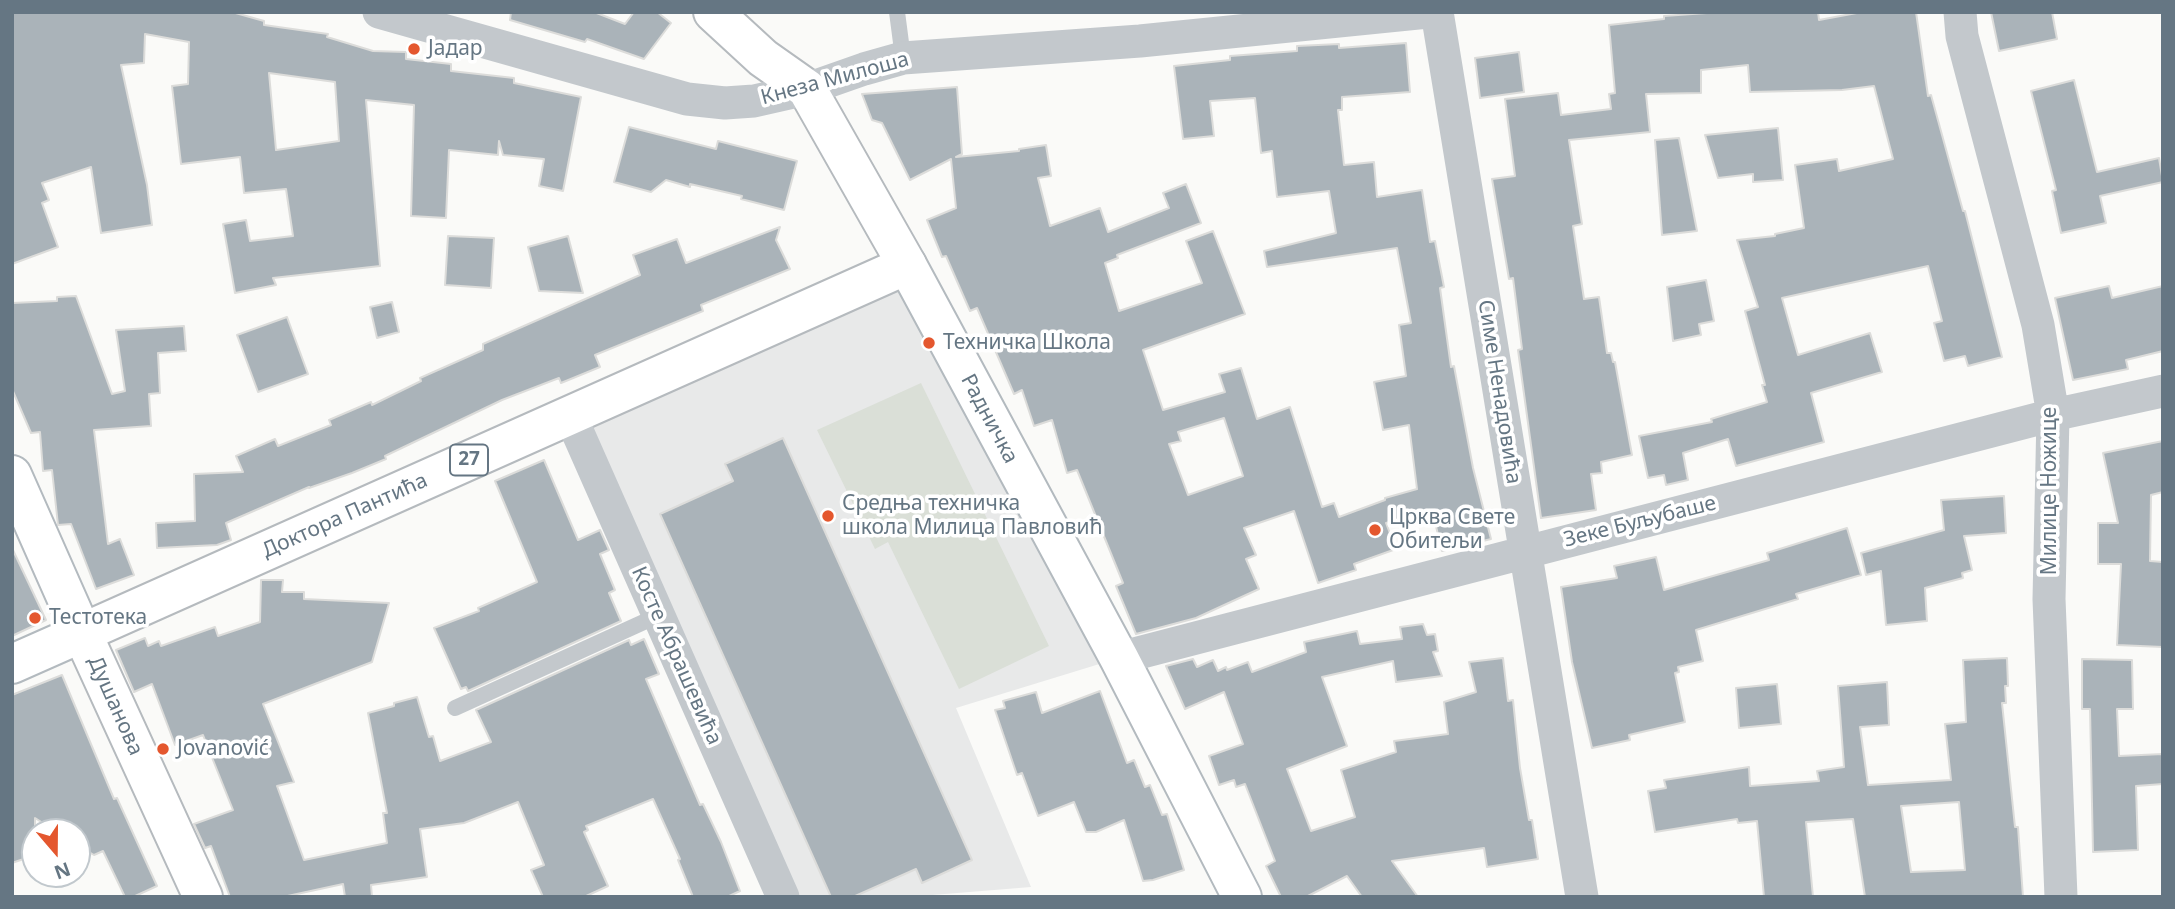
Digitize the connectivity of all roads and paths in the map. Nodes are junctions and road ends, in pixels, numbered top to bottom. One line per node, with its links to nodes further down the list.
1 (379, 12): 9 (street, Кнеза Милоша)
2 (713, 12): 9 (main road, Радничка)
3 (897, 12): 8 (lane)
4 (1428, 12): 7 (street, Кнеза Милоша)
5 (1437, 12): 15 (street, Симе Ненадовића)
6 (1960, 12): 13 (street, Милице Ножице)
7 (1142, 27): 8 (street, Кнеза Милоша)
8 (903, 58): 9 (street, Кнеза Милоша)
9 (807, 89): 10 (main road, Радничка)
10 (907, 265): 12 (main road, Доктора Пантића / 27); 18 (main road, Радничка)
11 (2163, 391): 13 (street, Зеке Буљубаше)
12 (570, 415): 16 (street, Косте Абрашевића); 17 (main road, Доктора Пантића / 27)
13 (2053, 415): 15 (street, Зеке Буљубаше); 25 (street, Милице Ножице)
14 (12, 475): 17 (main road, Душанова)
15 (1525, 551): 18 (street, Зеке Буљубаше); 24 (street, Симе Ненадовића)
16 (657, 616): 20 (lane); 22 (street, Косте Абрашевића)
17 (82, 632): 19 (main road, Доктора Пантића); 21 (main road, Душанова)
18 (1119, 658): 23 (main road, Радничка)
19 (12, 664)
20 (454, 708)
21 (203, 897)
22 (783, 897)
23 (1242, 897)
24 (1582, 897)
25 (2061, 897)

